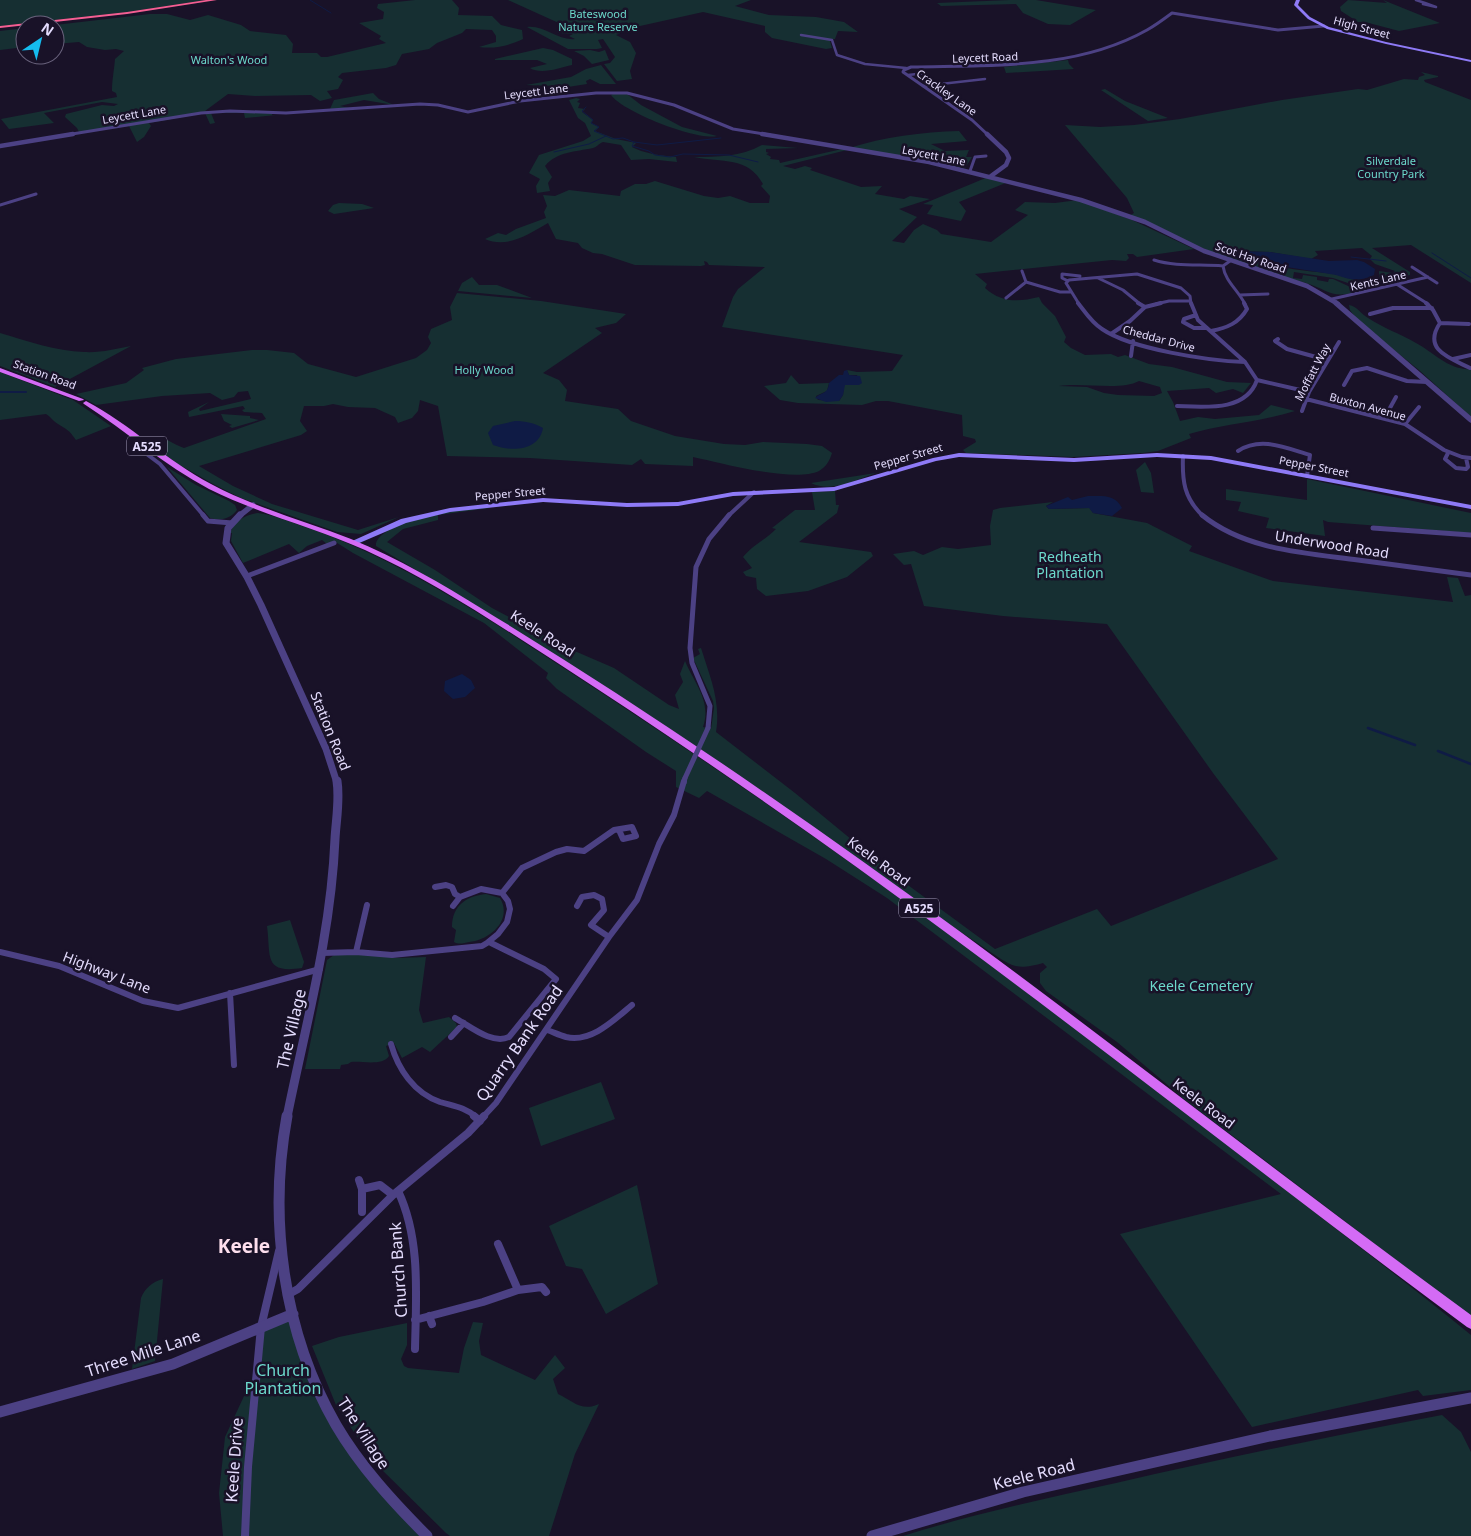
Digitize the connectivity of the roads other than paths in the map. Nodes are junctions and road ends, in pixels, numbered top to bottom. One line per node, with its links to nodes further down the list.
1 (1298, 0): 6 (main road, High Street)
2 (1416, 0): 4 (street)
3 (217, 1): 5 (highway); 8 (highway)
4 (1425, 3)
5 (65, 22)
6 (1324, 26): 10 (main road, High Street); 11 (street, Leycett Road)
7 (15, 27): 8 (highway)
8 (0, 28)
9 (801, 35): 11 (street, Leycett Road)
10 (1471, 61)
11 (909, 68): 13 (street, Crackley Lane)
12 (926, 73): 13 (street)
13 (908, 75): 17 (street, Crackley Lane)
14 (945, 77): 16 (street)
15 (985, 79): 16 (street)
16 (949, 82): 17 (street)
17 (923, 86): 21 (street, Crackley Lane)
18 (0, 146): 20 (street, Leycett Lane)
19 (986, 156): 20 (street)
20 (970, 171): 21 (street, Leycett Lane)
21 (990, 176): 25 (street, Scot Hay Road)
22 (36, 194): 23 (street)
23 (0, 205)
24 (1154, 260): 26 (street)
25 (1230, 260): 26 (street); 40 (street, Scot Hay Road)
26 (1223, 266): 38 (street)
27 (1412, 267): 30 (street, Kents Lane)
28 (1022, 271): 33 (street)
29 (1096, 277): 31 (street); 41 (street); 42 (street)
30 (1428, 277): 34 (street, Kents Lane); 35 (street, Kents Lane)
31 (1084, 278): 32 (street); 32 (street)
32 (1068, 280): 36 (street, Cheddar Drive)
33 (1026, 282): 36 (street); 39 (street)
34 (1437, 283)
35 (1398, 285): 40 (street, Kents Lane); 43 (street)
36 (1071, 292): 49 (street, Cheddar Drive)
37 (1268, 294): 38 (street)
38 (1240, 295): 48 (street)
39 (1006, 298)
40 (1332, 299): 61 (street, Scot Hay Road)
41 (1190, 301): 42 (street); 45 (street)
42 (1145, 308): 49 (street)
43 (1432, 308): 44 (street); 46 (street)
44 (1370, 314)
45 (1196, 315): 48 (street); 48 (street)
46 (1440, 323): 47 (street); 55 (street)
47 (1469, 324)
48 (1209, 330): 57 (street)
49 (1110, 334): 51 (street, Cheddar Drive)
50 (1278, 339): 56 (street)
51 (1133, 341): 54 (street); 57 (street, Cheddar Drive)
52 (1339, 342): 56 (street, Moffatt Way)
53 (1471, 355): 55 (street)
54 (1131, 356)
55 (1453, 359): 58 (street)
56 (1327, 360): 63 (street, Moffatt Way)
57 (1246, 362): 60 (street)
58 (1470, 368)
59 (0, 370): 79 (main road, Station Road / A525)
60 (1257, 380): 63 (street); 66 (street)
61 (1427, 382): 62 (street); 70 (street, Scot Hay Road)
62 (1344, 385)
63 (1309, 392): 65 (street, Moffatt Way)
64 (1396, 397): 69 (street)
65 (1306, 399): 68 (street, Moffatt Way); 69 (street, Buxton Avenue)
66 (1177, 406)
67 (1419, 407): 71 (street)
68 (1302, 410)
69 (1385, 417): 71 (street, Buxton Avenue)
70 (1471, 420)
71 (1405, 424): 74 (street, Buxton Avenue)
72 (140, 449): 81 (street)
73 (1238, 451): 77 (street)
74 (1448, 453): 76 (street, Buxton Avenue); 76 (street, Buxton Avenue)
75 (1183, 456): 77 (main road, Pepper Street); 78 (main road, Pepper Street); 88 (street, Underwood Road)
76 (1469, 458)
77 (1307, 476): 80 (main road, Pepper Street)
78 (754, 492): 83 (main road, Pepper Street); 97 (street, Quarry Bank Road, bridge)
79 (253, 505): 81 (street); 85 (main road, Keele Road / A525)
80 (1471, 507)
81 (232, 523): 89 (street, Station Road)
82 (1373, 528): 84 (street)
83 (383, 530): 85 (main road, Pepper Street); 87 (main road, Pepper Street)
84 (1471, 535)
85 (354, 542): 87 (main road, Keele Road / A525)
86 (334, 543): 89 (street)
87 (366, 548): 123 (main road, Keele Road / A525)
88 (1471, 575)
89 (247, 576): 101 (street, Station Road)
90 (618, 830): 92 (street)
91 (435, 887): 93 (street)
92 (502, 893): 93 (street); 98 (street)
93 (460, 897): 95 (street)
94 (368, 905): 100 (street)
95 (453, 906)
96 (576, 906): 97 (street)
97 (609, 937): 107 (street, Quarry Bank Road)
98 (491, 943): 100 (street); 106 (street)
99 (0, 952): 103 (street, Highway Lane)
100 (356, 952): 101 (street)
101 (322, 953): 102 (street, Station Road)
102 (320, 969): 103 (street, Highway Lane); 117 (street, The Village)
103 (230, 993): 110 (street)
104 (632, 1005): 107 (street)
105 (455, 1018): 106 (street)
106 (464, 1023): 108 (street)
107 (547, 1030): 111 (street, Quarry Bank Road)
108 (451, 1037)
109 (391, 1044): 111 (street)
110 (234, 1065)
111 (480, 1121): 114 (street, Quarry Bank Road)
112 (358, 1180): 113 (street)
113 (362, 1189): 114 (street); 115 (street)
114 (396, 1193): 120 (street, Quarry Bank Road); 122 (street, Church Bank)
115 (362, 1212)
116 (498, 1244): 118 (street)
117 (281, 1245): 120 (street, The Village); 124 (street, The Village)
118 (518, 1290): 119 (street); 122 (street)
119 (546, 1292)
120 (287, 1295): 121 (street, The Village)
121 (293, 1314): 124 (street, Three Mile Lane); 129 (street, The Village)
122 (415, 1320): 125 (street, Church Bank)
123 (1471, 1324)
124 (260, 1327): 127 (street, Three Mile Lane); 128 (street, Keele Drive)
125 (415, 1349)
126 (1471, 1398): 130 (street, Keele Road)
127 (0, 1412)
128 (245, 1536)
129 (427, 1536)
130 (872, 1536)

